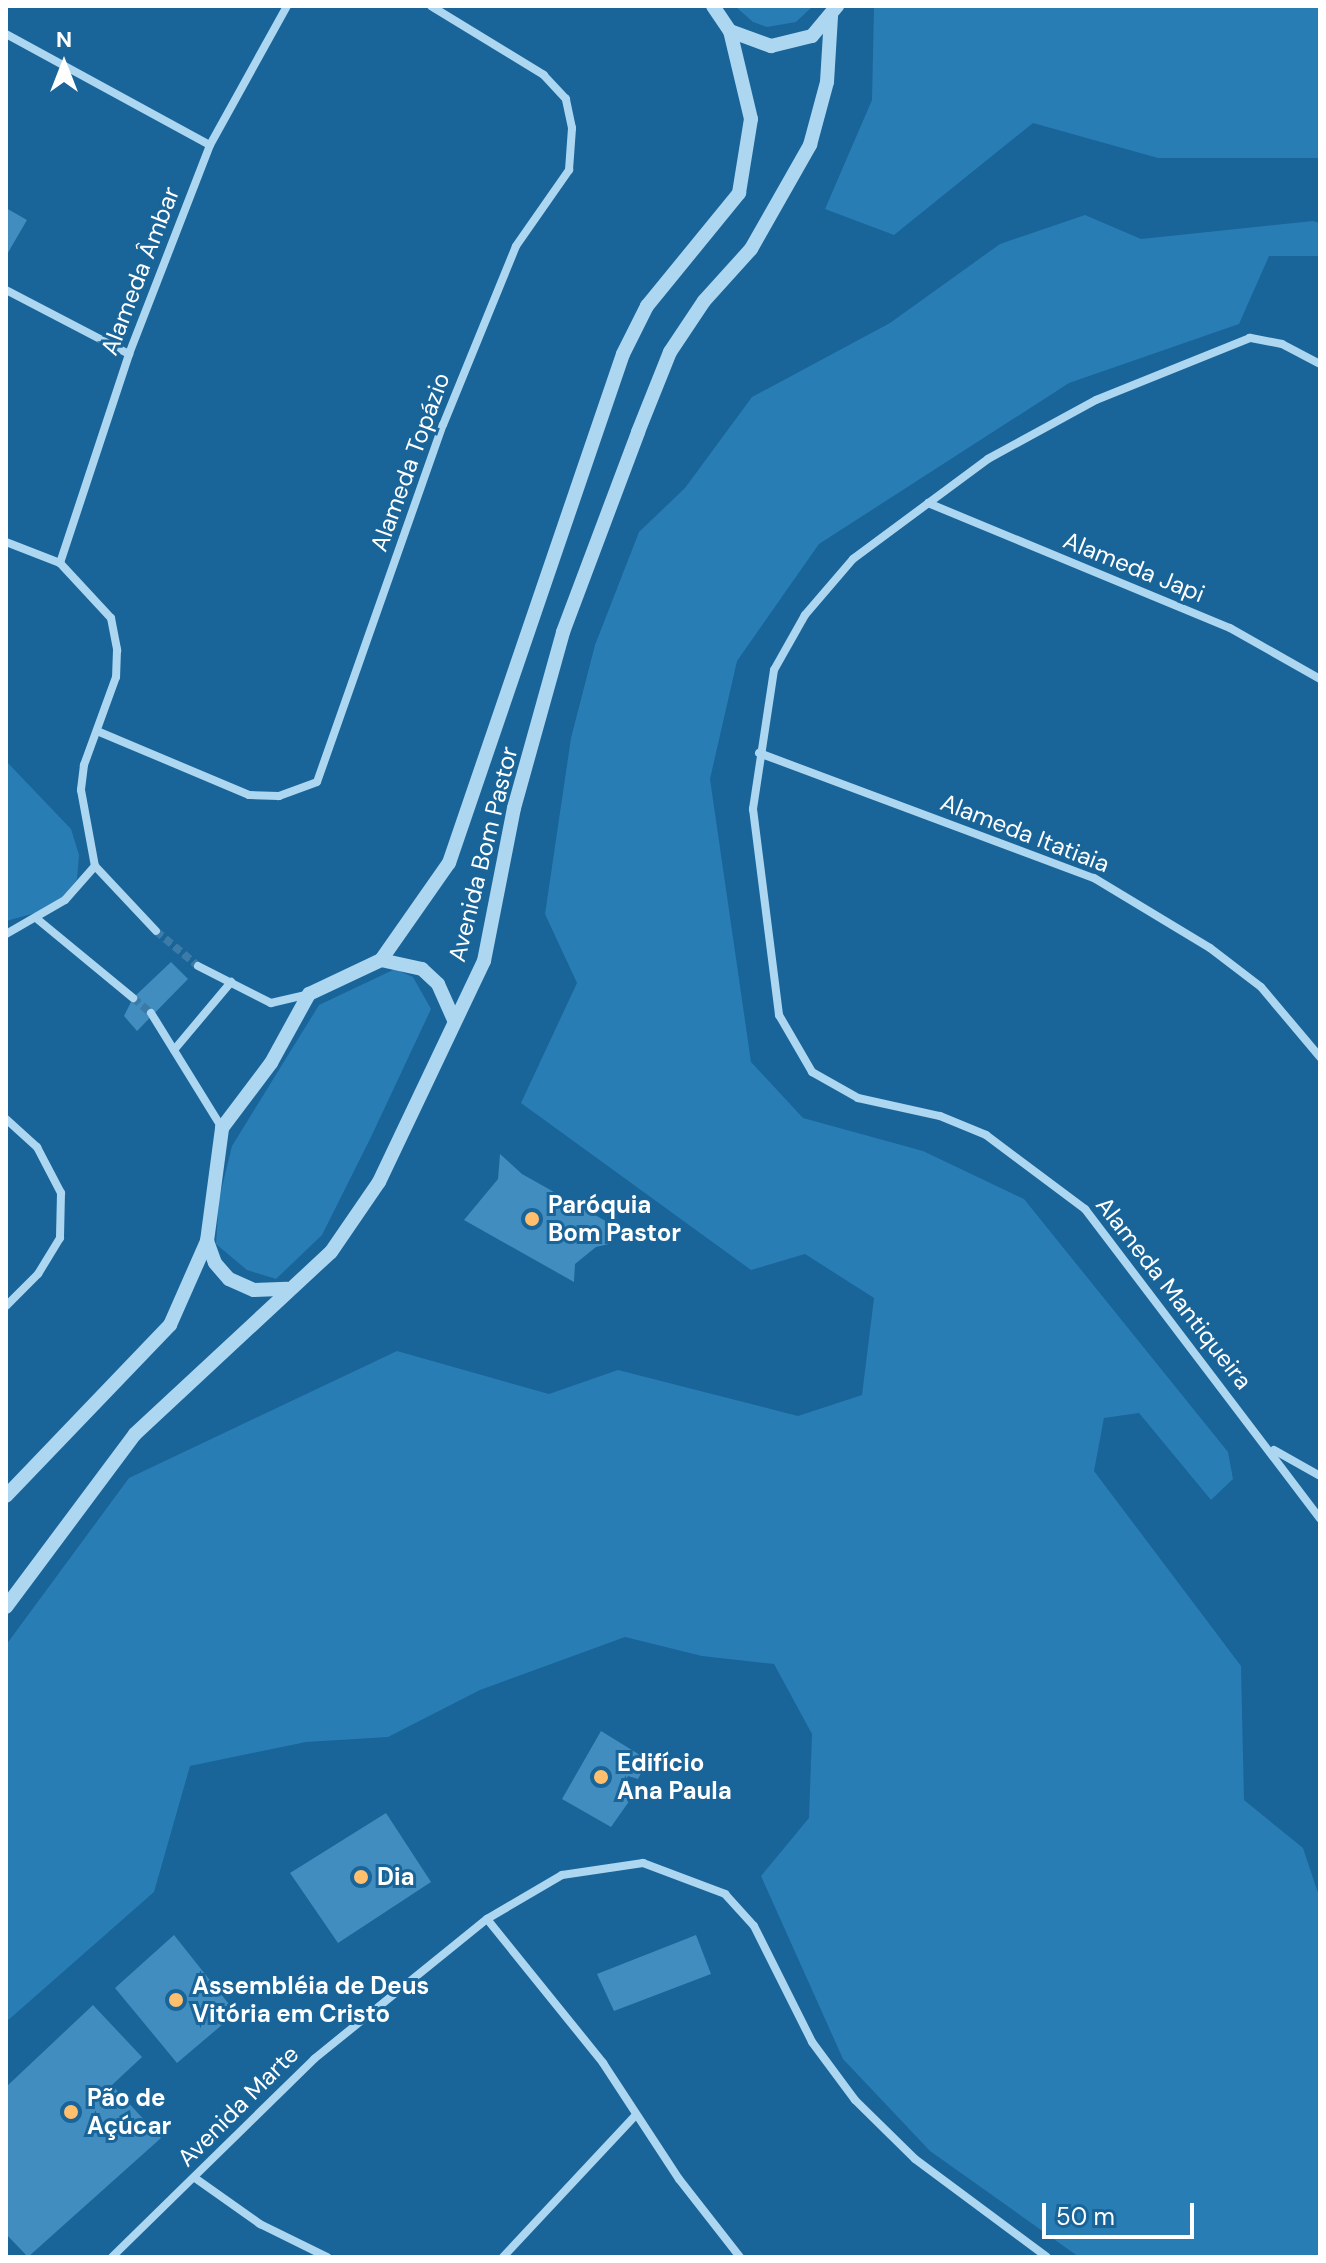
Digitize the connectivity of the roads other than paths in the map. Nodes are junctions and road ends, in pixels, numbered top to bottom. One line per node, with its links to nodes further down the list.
1 (287, 6): 8 (street, Alameda Âmbar)
2 (431, 6): 16 (street, Alameda Topázio)
3 (701, 6): 4 (street)
4 (714, 10): 6 (street)
5 (834, 11): 6 (street); 28 (street, Avenida Bom Pastor)
6 (730, 31): 22 (street, Avenida Bom Pastor)
7 (6, 34): 8 (street)
8 (210, 145): 10 (street, Alameda Âmbar)
9 (6, 290): 10 (street)
10 (129, 354): 14 (street, Alameda Âmbar)
11 (1320, 364): 12 (street, Alameda Mantiqueira)
12 (928, 503): 15 (street, Alameda Japi); 17 (street, Alameda Mantiqueira)
13 (6, 542): 14 (street)
14 (60, 563): 16 (street)
15 (1320, 679)
16 (97, 731): 18 (street)
17 (759, 753): 30 (street, Alameda Itatiaia); 36 (street, Alameda Mantiqueira)
18 (95, 862): 19 (street); 20 (street)
19 (36, 918): 21 (street); 26 (street)
20 (156, 931)
21 (6, 934)
22 (381, 960): 25 (street, Avenida Bom Pastor); 28 (street)
23 (198, 966): 24 (street)
24 (231, 982): 25 (street); 29 (street)
25 (309, 994): 32 (street)
26 (133, 998)
27 (151, 1013): 29 (street)
28 (454, 1020): 34 (street, Avenida Bom Pastor)
29 (174, 1050): 32 (street)
30 (1320, 1057)
31 (6, 1119): 35 (street)
32 (222, 1128): 33 (street)
33 (207, 1241): 34 (street); 38 (street)
34 (287, 1289): 40 (street, Avenida Bom Pastor)
35 (6, 1306)
36 (1270, 1448): 37 (street); 39 (street, Alameda Mantiqueira)
37 (1320, 1476)
38 (6, 1496)
39 (1320, 1519)
40 (6, 1607)
41 (487, 1919): 42 (street); 43 (street, Avenida Marte); 48 (street, Avenida Marte)
42 (635, 2116): 46 (street); 47 (street)
43 (195, 2178): 44 (street, Avenida Marte); 45 (street)
44 (112, 2257)
45 (327, 2257)
46 (503, 2257)
47 (740, 2257)
48 (1047, 2257)

